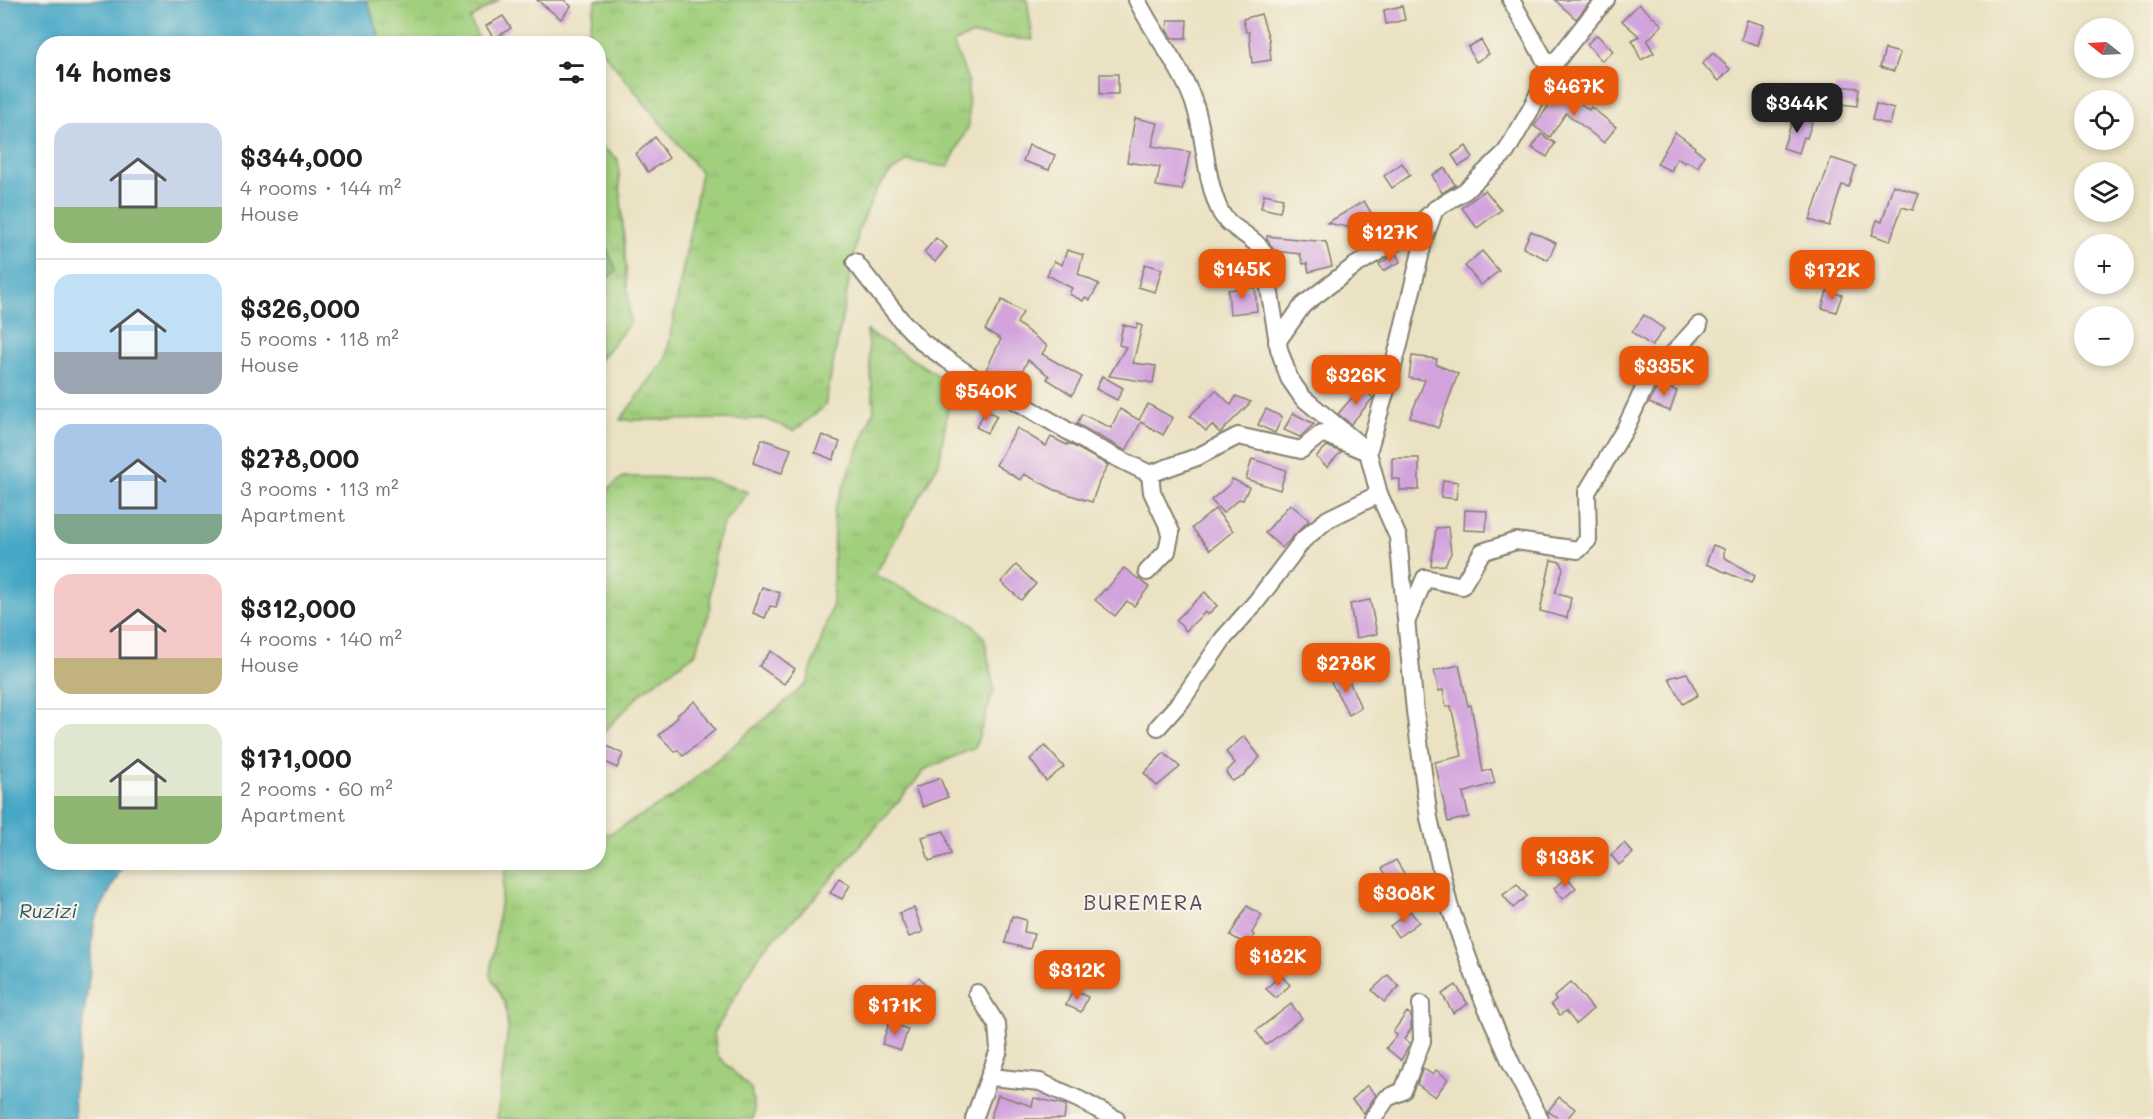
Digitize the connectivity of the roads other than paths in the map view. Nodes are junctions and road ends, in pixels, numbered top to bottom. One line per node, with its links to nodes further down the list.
1 (1137, 0): 8 (street)
2 (1511, 0): 4 (street)
3 (1606, 0): 4 (street)
4 (1550, 69): 5 (street)
5 (1435, 209): 8 (street); 9 (street)
6 (855, 262): 10 (street)
7 (1699, 325): 13 (street)
8 (1277, 342): 9 (street)
9 (1368, 452): 10 (street); 11 (street)
10 (1150, 474): 12 (street)
11 (1379, 494): 13 (street); 14 (street)
12 (1147, 572)
13 (1407, 621): 21 (street)
14 (1158, 727)
15 (977, 993): 17 (street)
16 (1421, 1004): 20 (street)
17 (991, 1077): 18 (street); 19 (street)
18 (974, 1119)
19 (1116, 1119)
20 (1373, 1119)
21 (1540, 1119)

